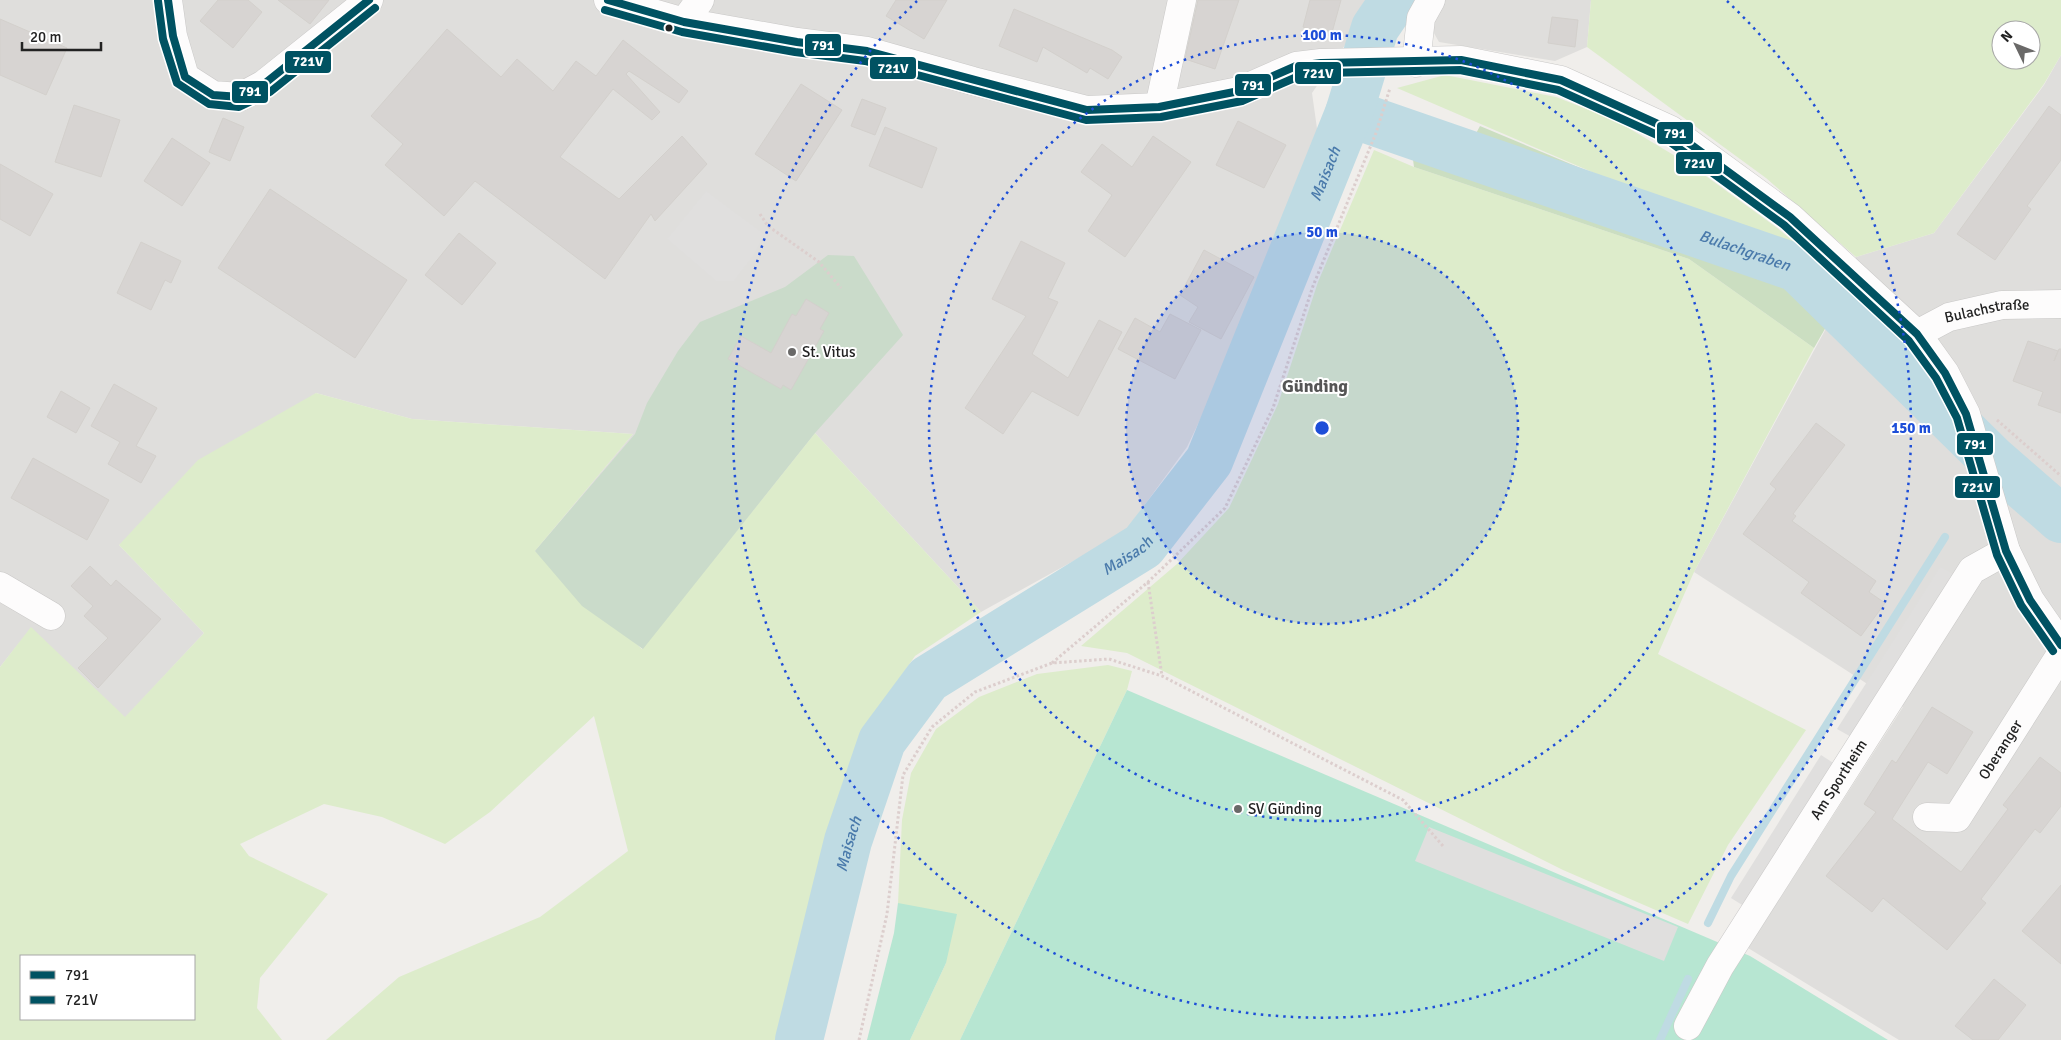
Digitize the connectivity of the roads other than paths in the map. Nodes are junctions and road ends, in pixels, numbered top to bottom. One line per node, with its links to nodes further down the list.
1 (168, 0): 2 (street)
2 (369, 0)
3 (608, 0): 7 (street)
4 (700, 0): 7 (street)
5 (1182, 0): 9 (street)
6 (1431, 0): 8 (street)
7 (684, 22): 9 (street)
8 (1407, 62): 9 (street); 11 (street)
9 (1159, 107)
10 (2061, 304): 11 (street, Bulachstraße)
11 (1917, 334): 12 (street)
12 (2006, 551): 15 (street); 18 (street, Am Sportheim)
13 (0, 586): 14 (street)
14 (51, 616)
15 (2061, 646)
16 (2061, 654): 17 (street, Oberanger)
17 (1926, 817)
18 (1688, 1026)

